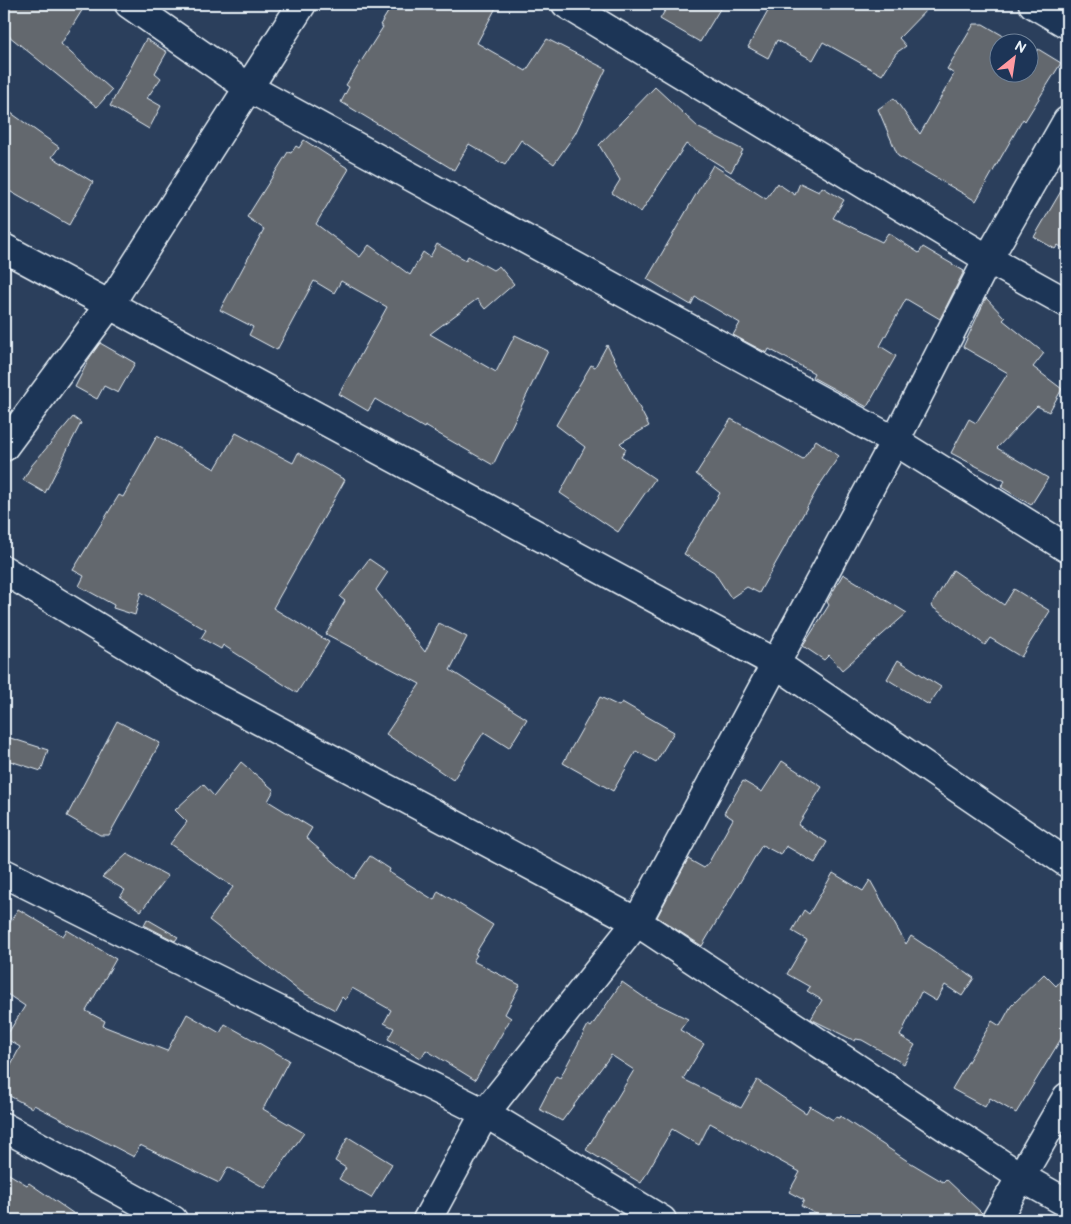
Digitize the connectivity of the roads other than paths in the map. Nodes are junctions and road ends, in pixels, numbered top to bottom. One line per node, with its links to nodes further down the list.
1 (129, 4): 6 (street)
2 (302, 4): 6 (street)
3 (566, 4): 9 (street)
4 (1033, 4): 5 (street)
5 (1067, 24)
6 (249, 88): 11 (street); 12 (street)
7 (1067, 121): 9 (street)
8 (4, 248): 11 (street)
9 (988, 259): 10 (street); 12 (street)
10 (1067, 303)
11 (110, 304): 13 (street); 16 (street)
12 (895, 441): 14 (street); 16 (street)
13 (4, 447)
14 (1067, 548)
15 (4, 570): 19 (street)
16 (775, 662): 17 (street); 19 (street)
17 (1067, 863)
18 (4, 873): 21 (street)
19 (637, 922): 21 (street); 23 (street)
20 (1067, 1098): 23 (street)
21 (485, 1113): 26 (street); 27 (street)
22 (4, 1126): 25 (street)
23 (1021, 1177): 24 (street); 28 (street)
24 (1067, 1203)
25 (173, 1220)
26 (427, 1220)
27 (662, 1220)
28 (996, 1220)

